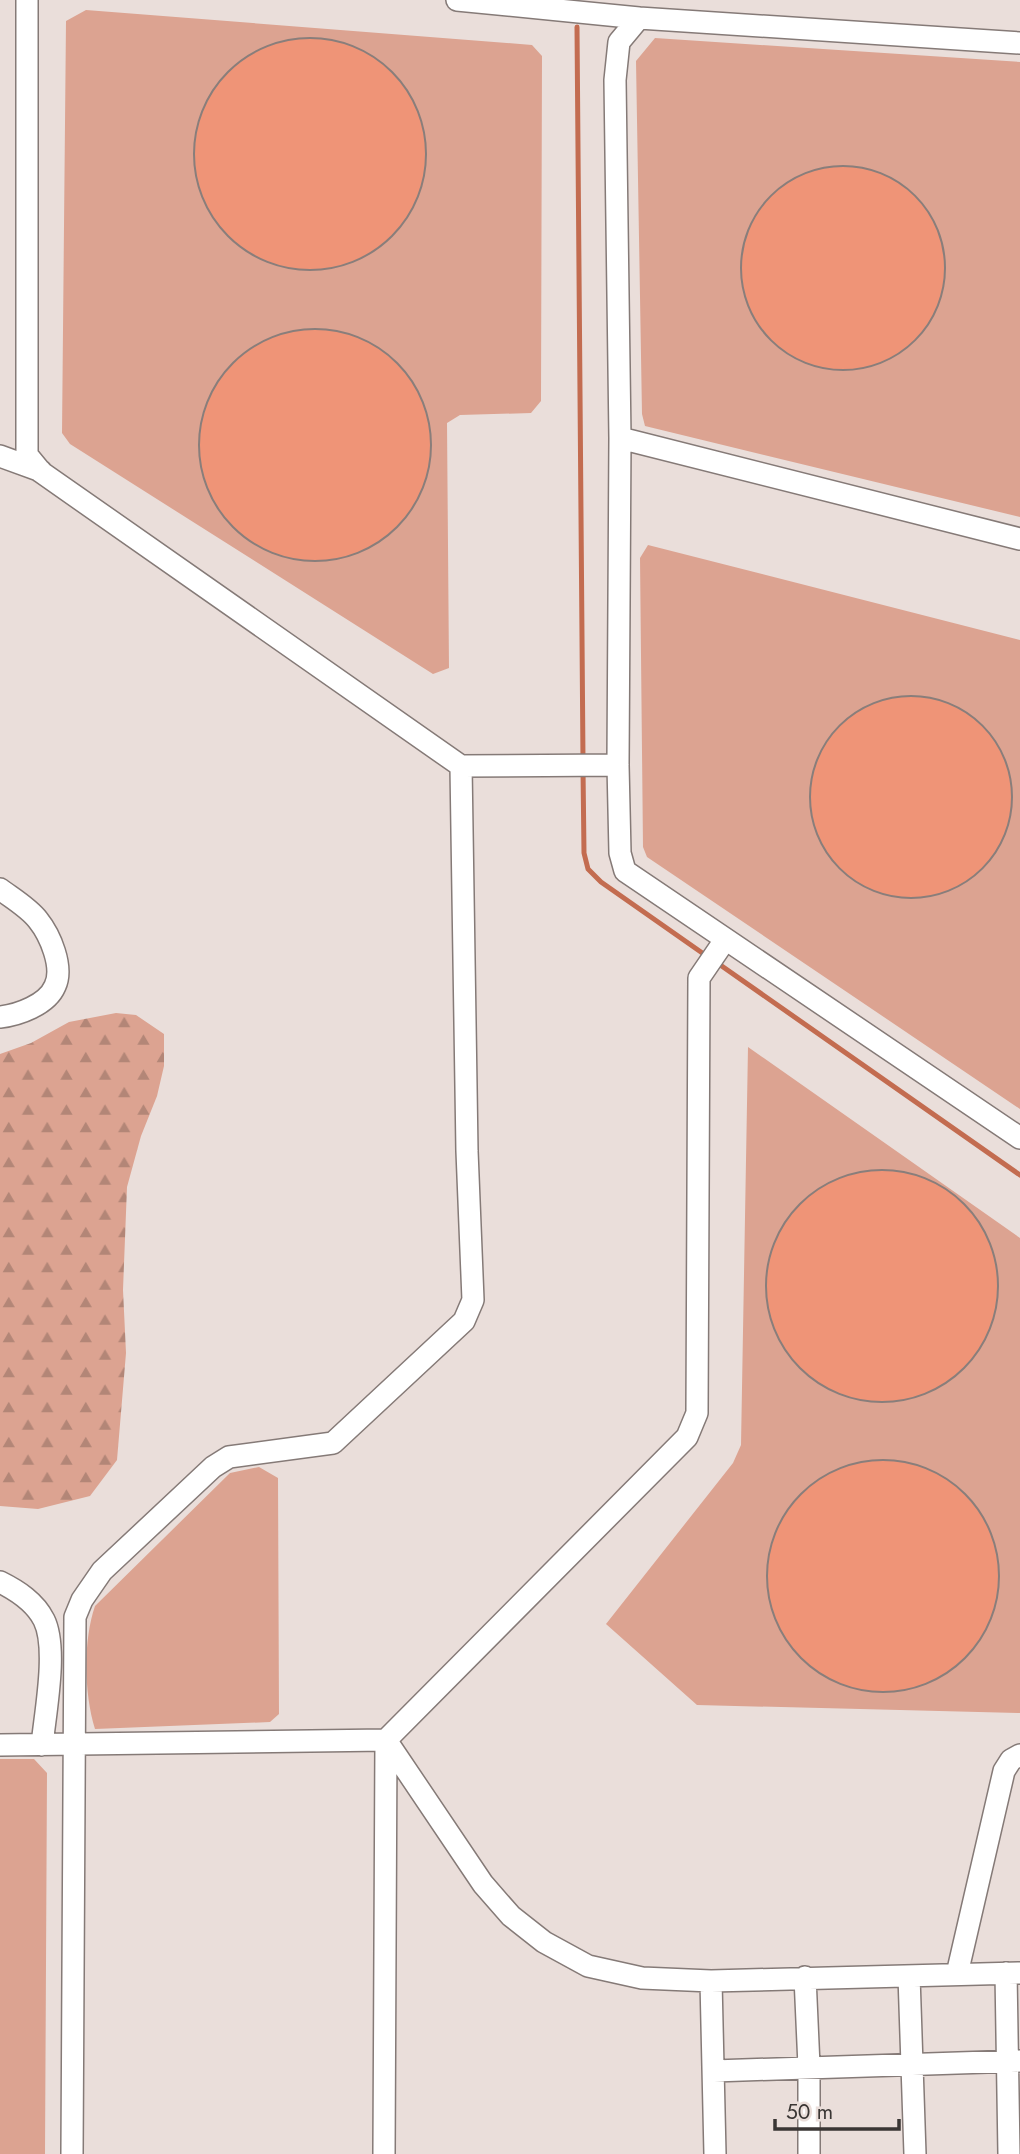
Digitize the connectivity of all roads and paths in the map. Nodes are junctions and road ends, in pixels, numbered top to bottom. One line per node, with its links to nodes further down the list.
1 (27, 0): 7 (lane)
2 (457, 0): 3 (lane)
3 (639, 18): 4 (lane); 5 (lane)
4 (1020, 43)
5 (620, 438): 8 (lane); 9 (lane)
6 (0, 456): 7 (lane)
7 (41, 471): 10 (lane)
8 (1020, 539)
9 (618, 765): 10 (lane); 12 (lane)
10 (461, 766): 19 (lane)
11 (0, 889): 13 (lane)
12 (724, 940): 14 (lane); 16 (lane)
13 (0, 1017)
14 (1020, 1138)
15 (0, 1582): 18 (lane)
16 (386, 1741): 19 (lane); 25 (lane); 31 (lane)
17 (0, 1745): 18 (lane)
18 (42, 1745): 19 (lane)
19 (74, 1745): 30 (lane)
20 (1020, 1755): 21 (lane)
21 (957, 1973): 22 (lane); 23 (lane)
22 (1013, 1973): 26 (lane)
23 (909, 1976): 24 (lane); 27 (lane)
24 (805, 1977): 25 (lane); 28 (lane)
25 (711, 1981): 29 (lane)
26 (1014, 2061): 27 (lane); 35 (lane)
27 (911, 2064): 28 (lane); 34 (lane)
28 (809, 2066): 29 (lane); 33 (lane)
29 (713, 2071): 32 (lane)
30 (72, 2154)
31 (384, 2154)
32 (715, 2154)
33 (809, 2154)
34 (915, 2154)
35 (1007, 2154): 36 (lane)
36 (1020, 2154)

